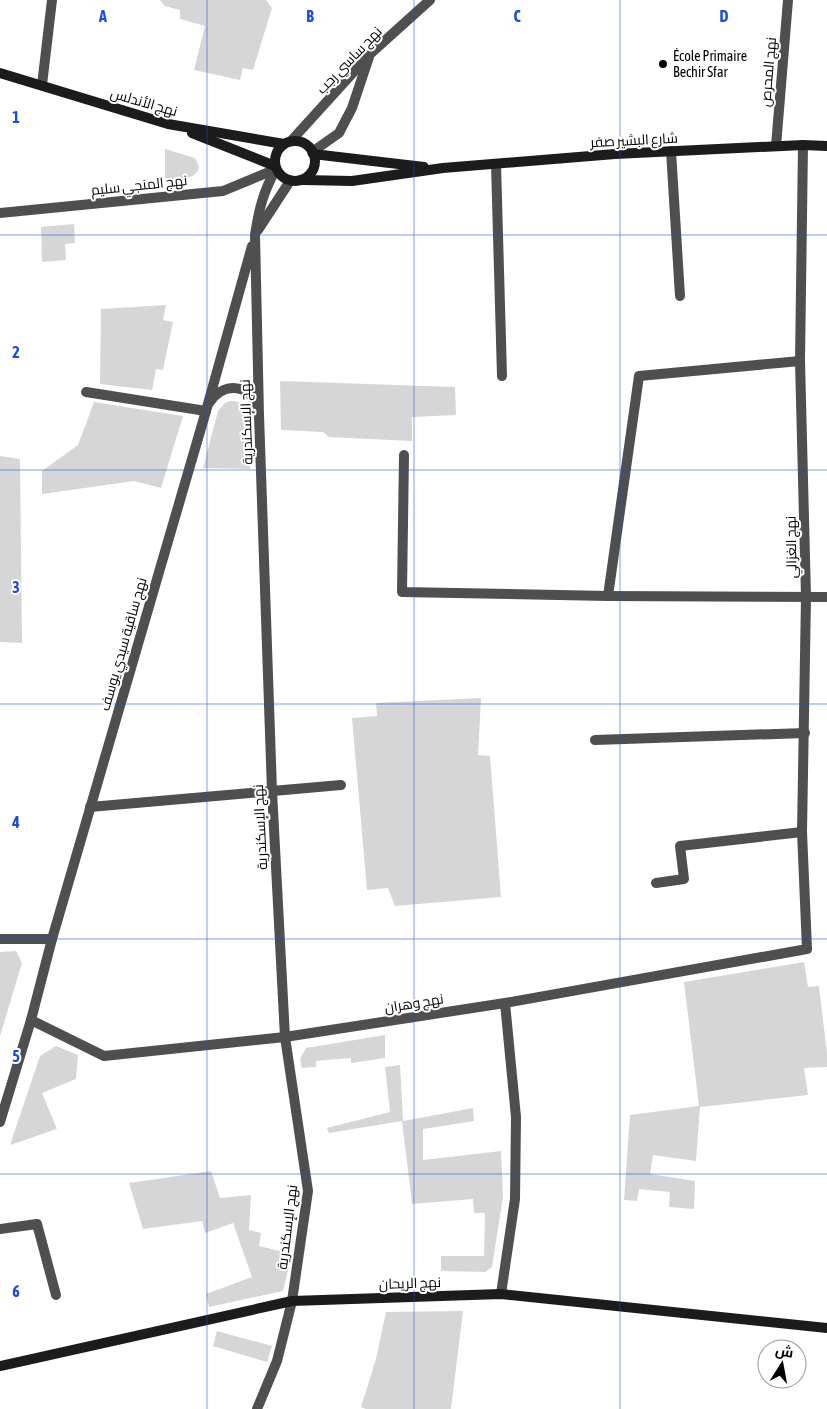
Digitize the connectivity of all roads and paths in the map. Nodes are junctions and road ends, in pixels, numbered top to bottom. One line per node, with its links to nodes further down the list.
1 (52, 0): 6 (street)
2 (430, 0): 4 (street, نهج ساسي رجب)
3 (788, 0): 10 (street, نهج المحرص)
4 (370, 54): 8 (street, نهج ساسي رجب); 13 (street)
5 (0, 74): 6 (street, نهج الأندلس)
6 (42, 85): 7 (street, نهج الأندلس)
7 (168, 124): 8 (street, نهج الأندلس); 15 (street)
8 (287, 143): 13 (street); 15 (street)
9 (803, 145): 10 (street, شارع البشير صفر); 11 (street, شارع البشير صفر); 22 (street, نهج الغزالي)
10 (776, 146): 12 (street, شارع البشير صفر)
11 (827, 146)
12 (671, 151): 14 (street, شارع البشير صفر); 21 (street)
13 (313, 153): 16 (street, شارع البشير صفر); 17 (street)
14 (496, 164): 16 (street, شارع البشير صفر); 23 (street)
15 (275, 167): 18 (street); 19 (street, نهج المنجي سليم); 20 (street)
16 (443, 168): 17 (street, شارع البشير صفر)
17 (303, 180): 18 (street)
18 (290, 181): 20 (street, نهج ساقية سيدي يوسف)
19 (0, 213)
20 (255, 235): 25 (street, نهج ساقية سيدي يوسف); 26 (street, نهج الإسكندرية)
21 (680, 296)
22 (800, 361): 28 (street); 29 (street, نهج الغزالي)
23 (502, 376)
24 (86, 392): 25 (street)
25 (206, 411): 26 (street); 35 (street, نهج ساقية سيدي يوسف)
26 (259, 416): 34 (street, نهج الإسكندرية)
27 (404, 455): 28 (street)
28 (608, 596): 29 (street)
29 (806, 597): 30 (street); 31 (street, نهج الغزالي)
30 (827, 597)
31 (805, 733): 32 (street); 36 (street, نهج الغزالي)
32 (595, 740)
33 (341, 785): 34 (street)
34 (272, 791): 35 (street); 43 (street, نهج الإسكندرية)
35 (90, 807): 39 (street, نهج ساقية سيدي يوسف)
36 (802, 832): 37 (street); 40 (street, نهج الغزالي)
37 (656, 883)
38 (0, 939): 39 (street)
39 (52, 939): 42 (street, نهج ساقية سيدي يوسف)
40 (807, 949): 41 (street, نهج وهران)
41 (504, 1003): 43 (street, نهج وهران); 46 (street)
42 (31, 1020): 43 (street, نهج وهران); 44 (street, نهج ساقية سيدي يوسف)
43 (286, 1037): 48 (street, نهج الإسكندرية)
44 (0, 1122)
45 (0, 1229): 47 (street)
46 (500, 1294): 48 (street, نهج الريحان); 49 (street, نهج الريحان)
47 (56, 1295)
48 (292, 1301): 50 (street, نهج الريحان); 51 (street, نهج الإسكندرية)
49 (827, 1328)
50 (0, 1366)
51 (258, 1409)

